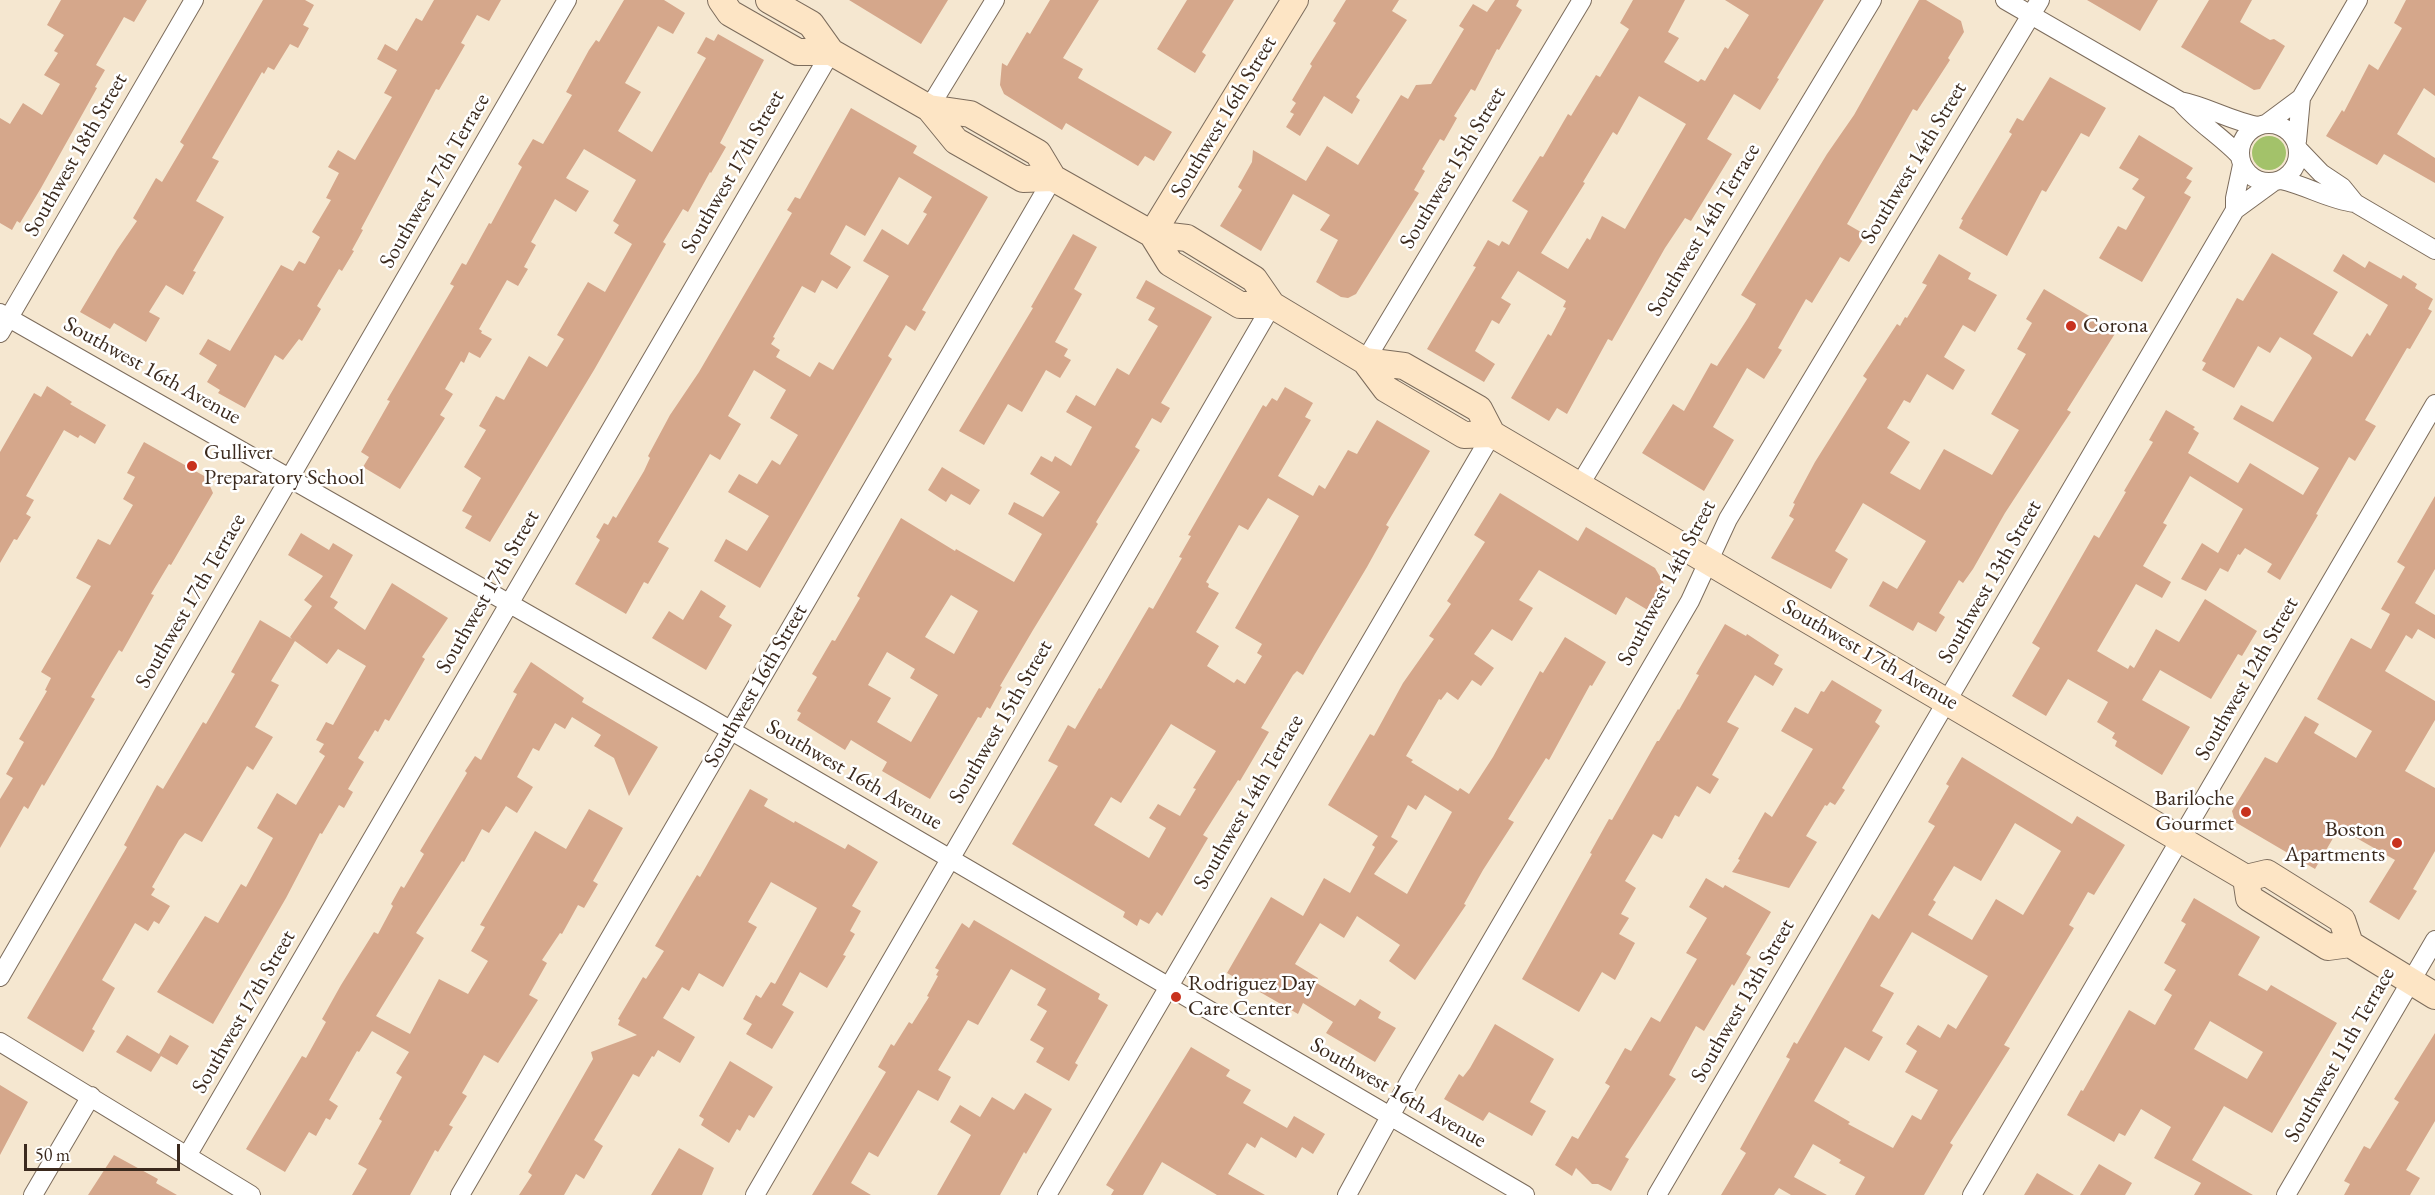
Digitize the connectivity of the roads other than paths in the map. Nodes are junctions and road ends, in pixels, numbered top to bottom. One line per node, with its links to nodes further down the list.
1 (194, 0): 26 (street, Southwest 18th Street)
2 (567, 0): 30 (street, Southwest 17th Terrace)
3 (721, 0): 12 (main road, Southwest 17th Avenue)
4 (769, 0): 12 (main road, Southwest 17th Avenue)
5 (995, 0): 15 (street)
6 (1295, 0): 23 (main road, Southwest 16th Street)
7 (1582, 0): 27 (street, Southwest 15th Street)
8 (1872, 0): 31 (street, Southwest 14th Terrace)
9 (2005, 0): 11 (street)
10 (2358, 0): 13 (street)
11 (2035, 8): 14 (street); 32 (street, Southwest 14th Street)
12 (831, 52): 15 (main road, Southwest 17th Avenue); 33 (street, Southwest 17th Street)
13 (2301, 98): 16 (street); 17 (street)
14 (2180, 101): 16 (street); 18 (street)
15 (929, 108): 19 (main road, Southwest 17th Avenue)
16 (2262, 125): 17 (street); 18 (street)
17 (2298, 146): 20 (street); 21 (street)
18 (2241, 160): 20 (street); 22 (street, Southwest 13th Street)
19 (1053, 178): 23 (main road, Southwest 17th Avenue); 35 (street, Southwest 16th Street)
20 (2277, 181): 21 (street); 22 (street, Southwest 13th Street)
21 (2355, 203): 24 (street)
22 (2235, 210): 34 (street, Southwest 13th Street)
23 (1152, 234): 25 (main road, Southwest 17th Avenue)
24 (2435, 250)
25 (1272, 305): 27 (main road, Southwest 17th Avenue); 37 (street, Southwest 15th Street)
26 (3, 322): 30 (street, Southwest 16th Avenue)
27 (1365, 361): 29 (main road, Southwest 17th Avenue)
28 (2435, 404): 36 (street, Southwest 12th Street)
29 (1492, 434): 31 (main road, Southwest 17th Avenue); 41 (street, Southwest 14th Terrace)
30 (291, 477): 33 (street, Southwest 16th Avenue); 39 (street, Southwest 17th Terrace)
31 (1578, 486): 32 (main road, Southwest 17th Avenue)
32 (1709, 561): 34 (main road, Southwest 17th Avenue); 45 (street, Southwest 14th Street)
33 (510, 603): 35 (street, Southwest 16th Avenue); 46 (street, Southwest 17th Street)
34 (1948, 701): 36 (main road, Southwest 17th Avenue); 54 (street, Southwest 13th Street)
35 (730, 731): 37 (street, Southwest 16th Avenue); 49 (street, Southwest 16th Street)
36 (2181, 838): 40 (main road, Southwest 17th Avenue); 55 (street, Southwest 12th Street)
37 (950, 859): 41 (street, Southwest 16th Avenue); 50 (street, Southwest 15th Street)
38 (2435, 940): 40 (street, Southwest 11th Terrace)
39 (0, 977)
40 (2410, 982): 42 (main road, Southwest 17th Avenue); 56 (street, Southwest 11th Terrace)
41 (1167, 988): 45 (street, Southwest 16th Avenue); 51 (street, Southwest 14th Terrace)
42 (2435, 996)
43 (0, 1042): 44 (street)
44 (91, 1096): 46 (street); 47 (street)
45 (1390, 1115): 52 (street, Southwest 14th Street); 53 (street, Southwest 16th Avenue)
46 (187, 1156): 48 (street)
47 (33, 1195)
48 (251, 1195)
49 (460, 1195)
50 (754, 1195)
51 (1047, 1195)
52 (1347, 1195)
53 (1525, 1195)
54 (1657, 1195)
55 (1972, 1195)
56 (2286, 1195)

